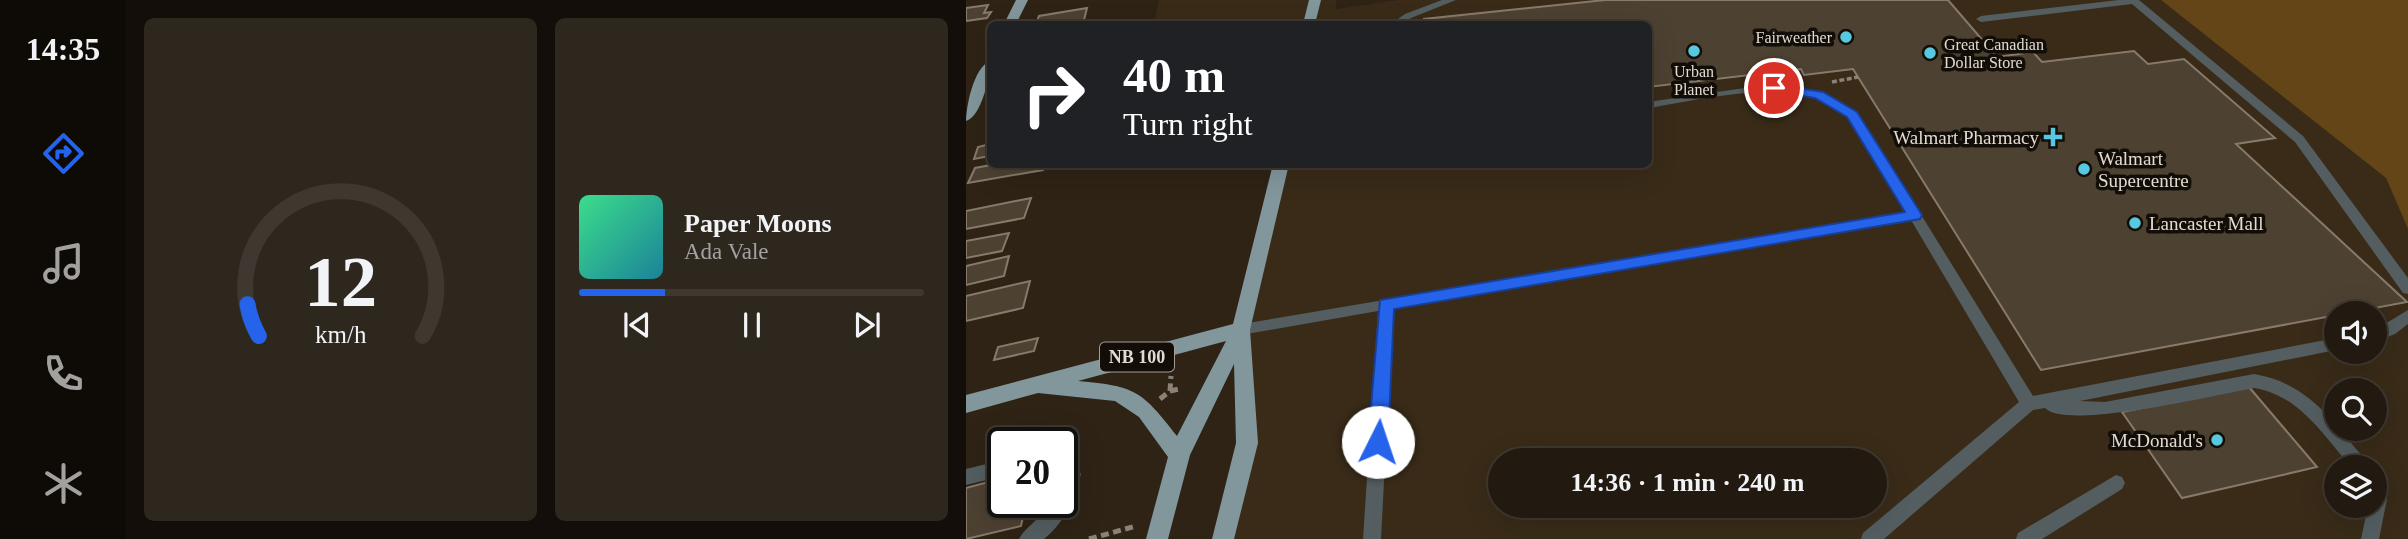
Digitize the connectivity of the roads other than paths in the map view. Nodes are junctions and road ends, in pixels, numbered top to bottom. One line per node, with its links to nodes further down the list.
1 (1022, 0): 6 (main road)
2 (1315, 0): 7 (main road)
3 (1451, 0): 8 (lane)
4 (2134, 0): 5 (lane); 14 (lane)
5 (1981, 19)
6 (1012, 21)
7 (1310, 21)
8 (1400, 21)
9 (987, 72): 11 (main road)
10 (1652, 104): 13 (lane)
11 (966, 117)
12 (1280, 168): 17 (main road)
13 (1915, 215): 15 (lane); 22 (lane)
14 (2408, 289)
15 (1386, 304): 17 (lane); 33 (lane)
16 (2408, 316): 18 (lane)
17 (1241, 329): 20 (main road, NB 100); 23 (main road); 32 (main road)
18 (2387, 331)
19 (2324, 346): 22 (lane)
20 (1033, 386): 21 (main road, NB 100); 23 (main road, NB 100)
21 (966, 404)
22 (2029, 404): 24 (lane); 34 (lane)
23 (1179, 455): 30 (main road)
24 (2350, 455)
25 (987, 472): 26 (lane)
26 (966, 477)
27 (2116, 483): 35 (lane)
28 (1055, 518): 31 (lane)
29 (2374, 518): 36 (lane)
30 (1160, 529)
31 (1028, 539)
32 (1223, 539)
33 (1372, 539)
34 (1870, 539)
35 (2025, 539)
36 (2370, 539)

